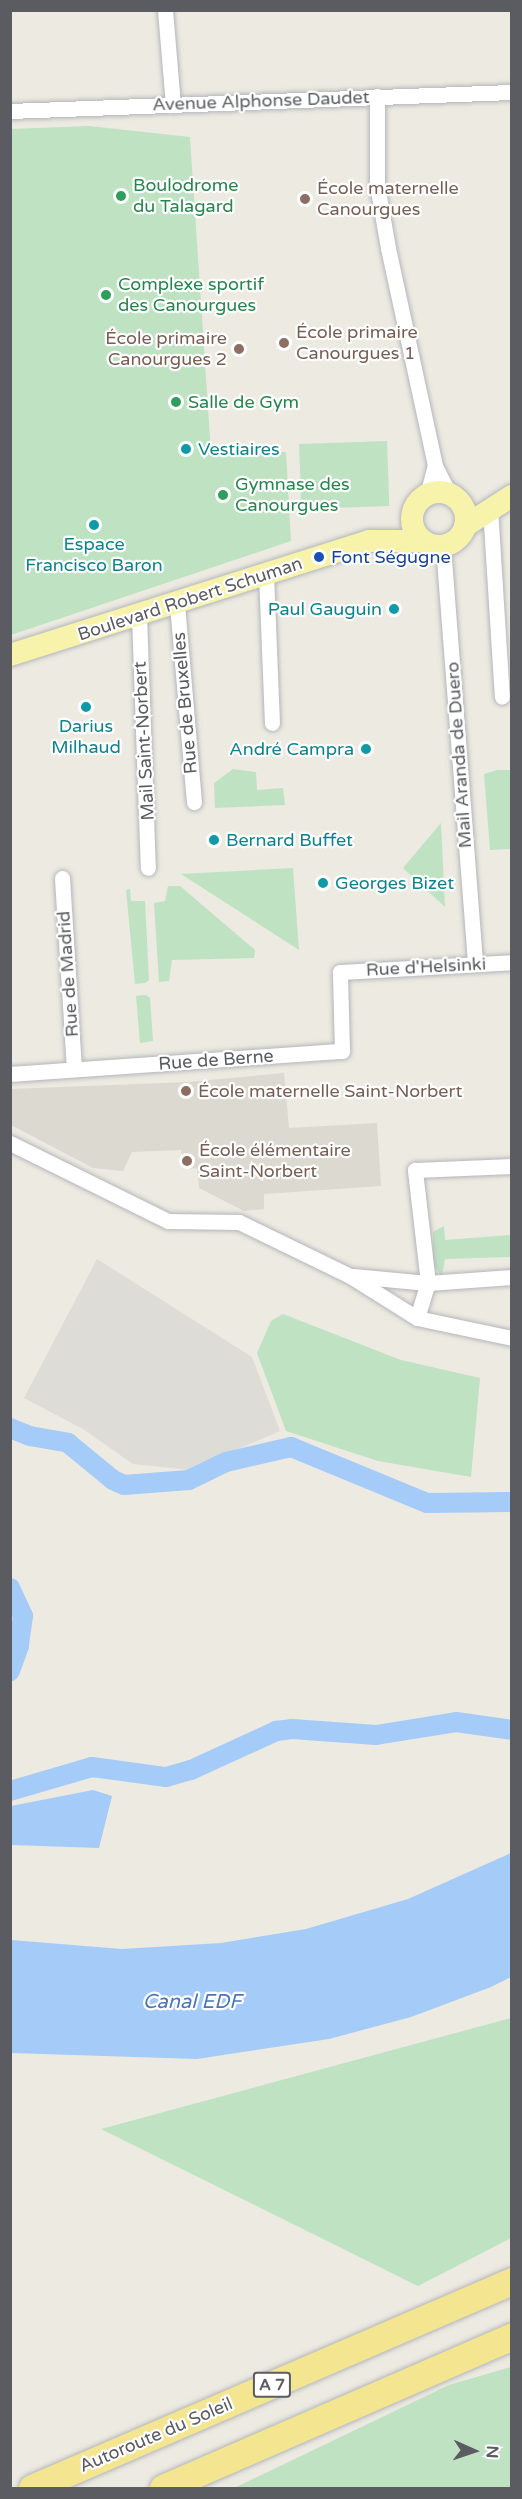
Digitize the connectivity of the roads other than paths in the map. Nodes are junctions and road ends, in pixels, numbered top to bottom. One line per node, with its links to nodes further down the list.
1 (165, 10): 4 (street)
2 (512, 92): 3 (street, Avenue Alphonse Daudet)
3 (377, 96): 4 (street, Avenue Alphonse Daudet); 6 (street)
4 (172, 105): 5 (street, Avenue Alphonse Daudet)
5 (10, 111)
6 (435, 466): 7 (street); 9 (street)
7 (427, 495): 9 (main road); 11 (main road)
8 (512, 495): 9 (main road); 10 (main road)
9 (454, 498): 12 (main road)
10 (490, 508): 12 (main road); 19 (street)
11 (412, 518): 13 (main road, Boulevard Robert Schuman); 14 (main road)
12 (465, 526): 14 (main road)
13 (369, 541): 14 (main road, Boulevard Robert Schuman); 15 (main road, Boulevard Robert Schuman)
14 (433, 543): 25 (street, Mail Aranda de Duero)
15 (266, 574): 16 (main road, Boulevard Robert Schuman); 20 (street)
16 (177, 604): 17 (main road, Boulevard Robert Schuman); 21 (street, Rue de Bruxelles)
17 (139, 615): 18 (main road, Boulevard Robert Schuman); 22 (street, Mail Saint-Norbert)
18 (10, 655)
19 (502, 697)
20 (272, 723)
21 (194, 802)
22 (148, 867)
23 (62, 878): 27 (street, Rue de Madrid)
24 (512, 962): 25 (street, Rue d'Helsinki)
25 (475, 964): 26 (street, Rue d'Helsinki)
26 (340, 972): 27 (street, Rue de Berne)
27 (74, 1070): 28 (street, Rue de Berne)
28 (10, 1074)
29 (10, 1143): 31 (street)
30 (512, 1166): 33 (street)
31 (350, 1276): 33 (street); 34 (street)
32 (512, 1277): 33 (street)
33 (428, 1283): 34 (street)
34 (417, 1318): 35 (street)
35 (512, 1338)
36 (512, 2281): 38 (highway, Autoroute du Soleil / A 7)
37 (512, 2336): 39 (highway)
38 (32, 2488)
39 (163, 2488)

